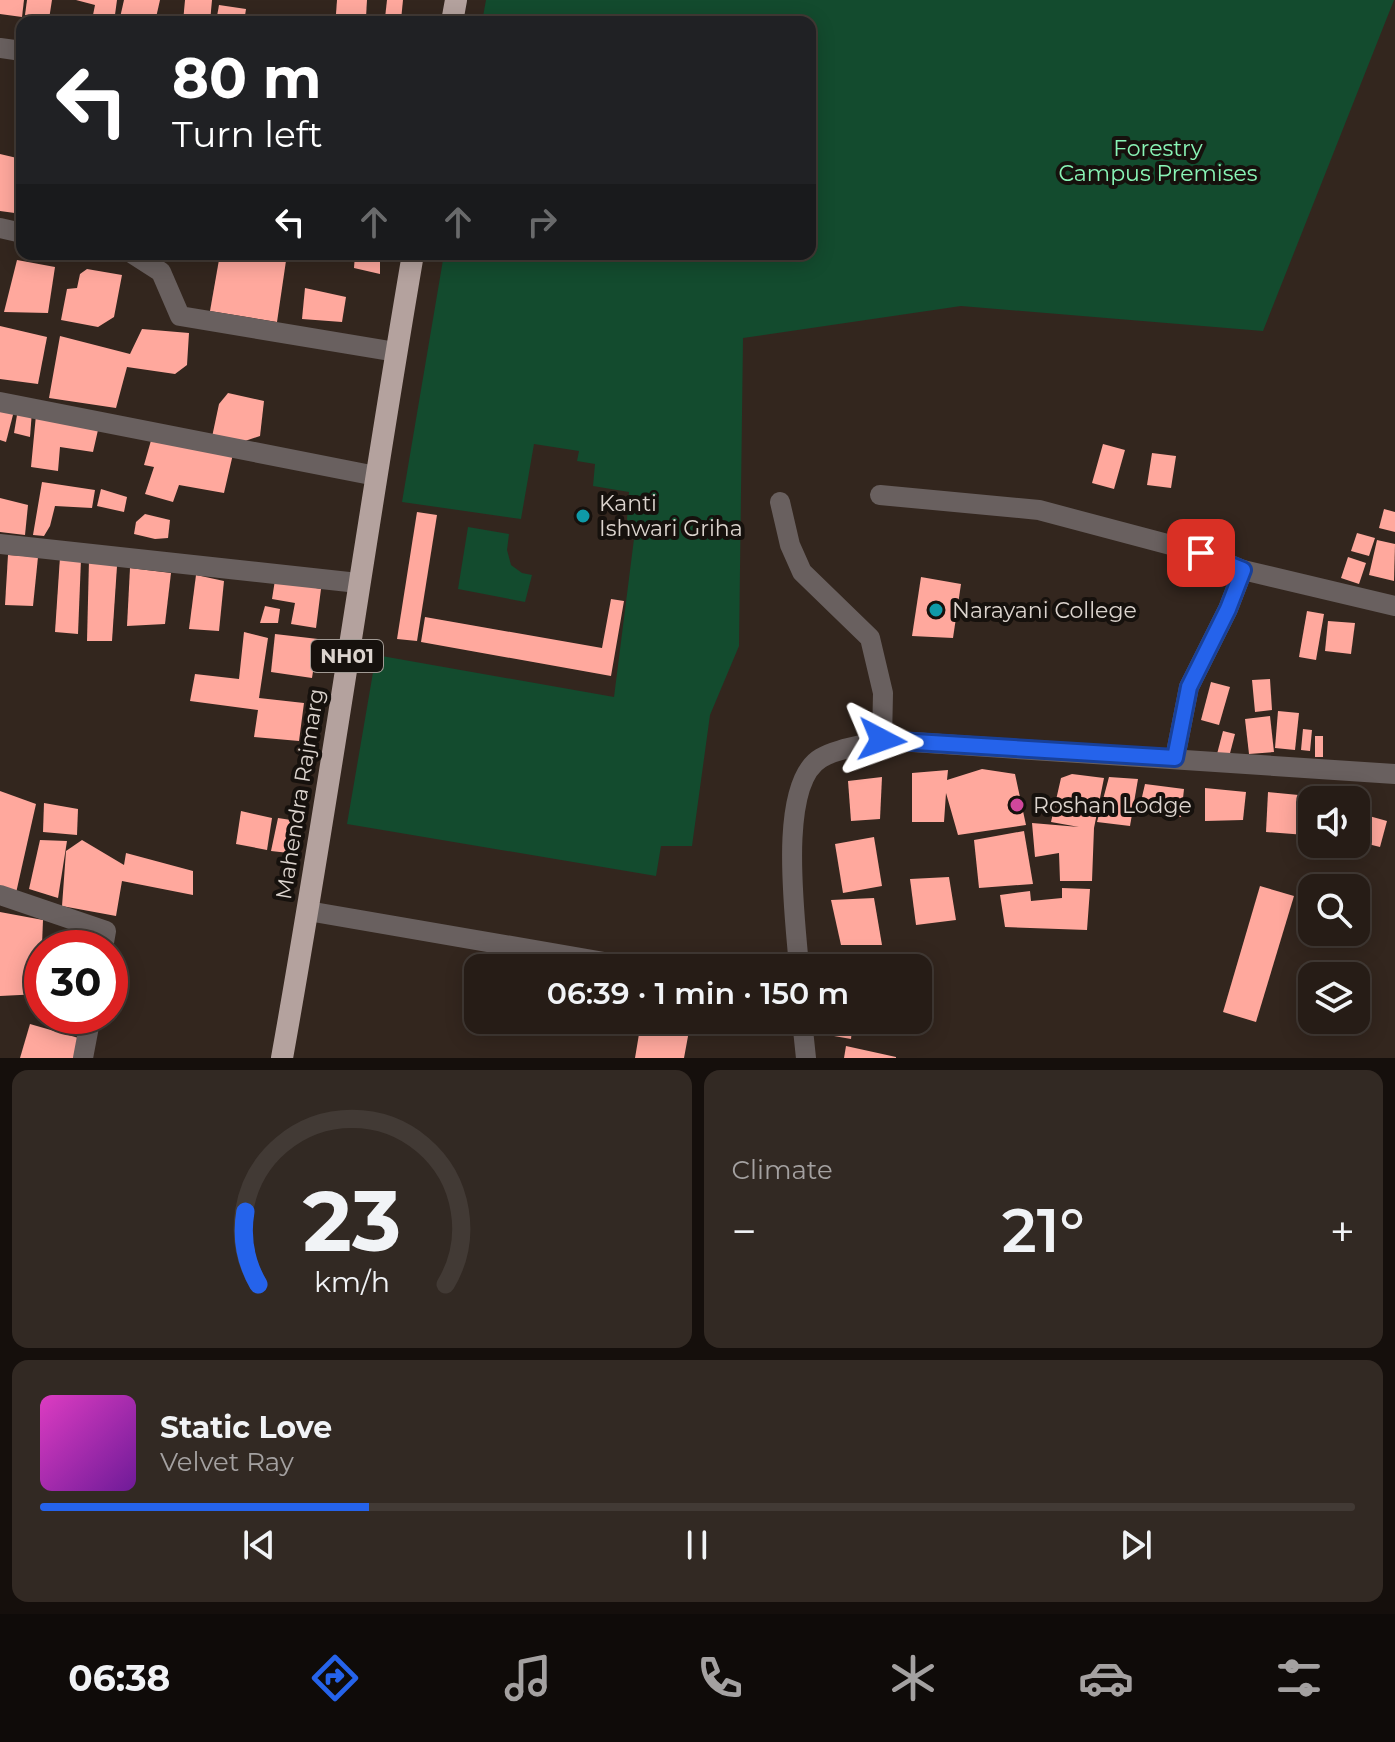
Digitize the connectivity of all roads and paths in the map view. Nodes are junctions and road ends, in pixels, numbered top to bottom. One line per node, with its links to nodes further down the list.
1 (142, 260): 3 (street)
2 (412, 260): 3 (highway, Mahendra Rajmarg / NH01)
3 (396, 352): 5 (highway, Mahendra Rajmarg / NH01)
4 (0, 402): 5 (street)
5 (376, 476): 10 (highway, Mahendra Rajmarg / NH01)
6 (880, 495): 9 (street)
7 (780, 502): 12 (street)
8 (0, 544): 10 (street)
9 (1243, 570): 11 (street); 13 (street)
10 (358, 583): 16 (highway, Mahendra Rajmarg / NH01)
11 (1395, 606)
12 (882, 740): 13 (street); 19 (street)
13 (1175, 758): 14 (street)
14 (1395, 774)
15 (0, 895): 17 (street)
16 (308, 911): 18 (street); 23 (highway, Mahendra Rajmarg / NH01)
17 (103, 930)
18 (558, 954)
19 (798, 954)
20 (88, 1034): 22 (street)
21 (803, 1034): 24 (street)
22 (83, 1058)
23 (282, 1058)
24 (806, 1058)

